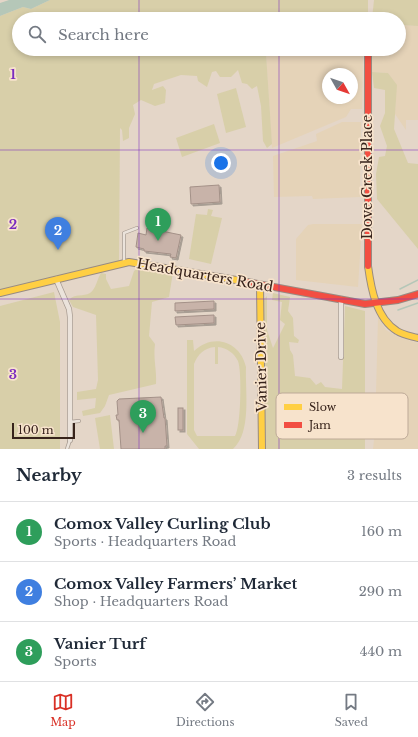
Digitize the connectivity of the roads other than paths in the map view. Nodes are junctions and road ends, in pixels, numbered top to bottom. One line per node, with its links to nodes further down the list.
1 (368, 56): 9 (street, Dove Creek Place)
2 (137, 228): 3 (lane)
3 (124, 263): 4 (street, Headquarters Road); 5 (street, Headquarters Road)
4 (56, 279): 6 (street, Headquarters Road); 13 (street)
5 (260, 285): 8 (street, Headquarters Road); 16 (street, Vanier Drive)
6 (0, 292)
7 (418, 294): 9 (street, Headquarters Road)
8 (341, 299): 9 (street, Headquarters Road); 11 (street)
9 (377, 304): 10 (street)
10 (418, 338)
11 (340, 357)
12 (79, 421): 13 (lane)
13 (70, 422): 14 (street)
14 (70, 440): 15 (lane)
15 (68, 449)
16 (262, 449)

